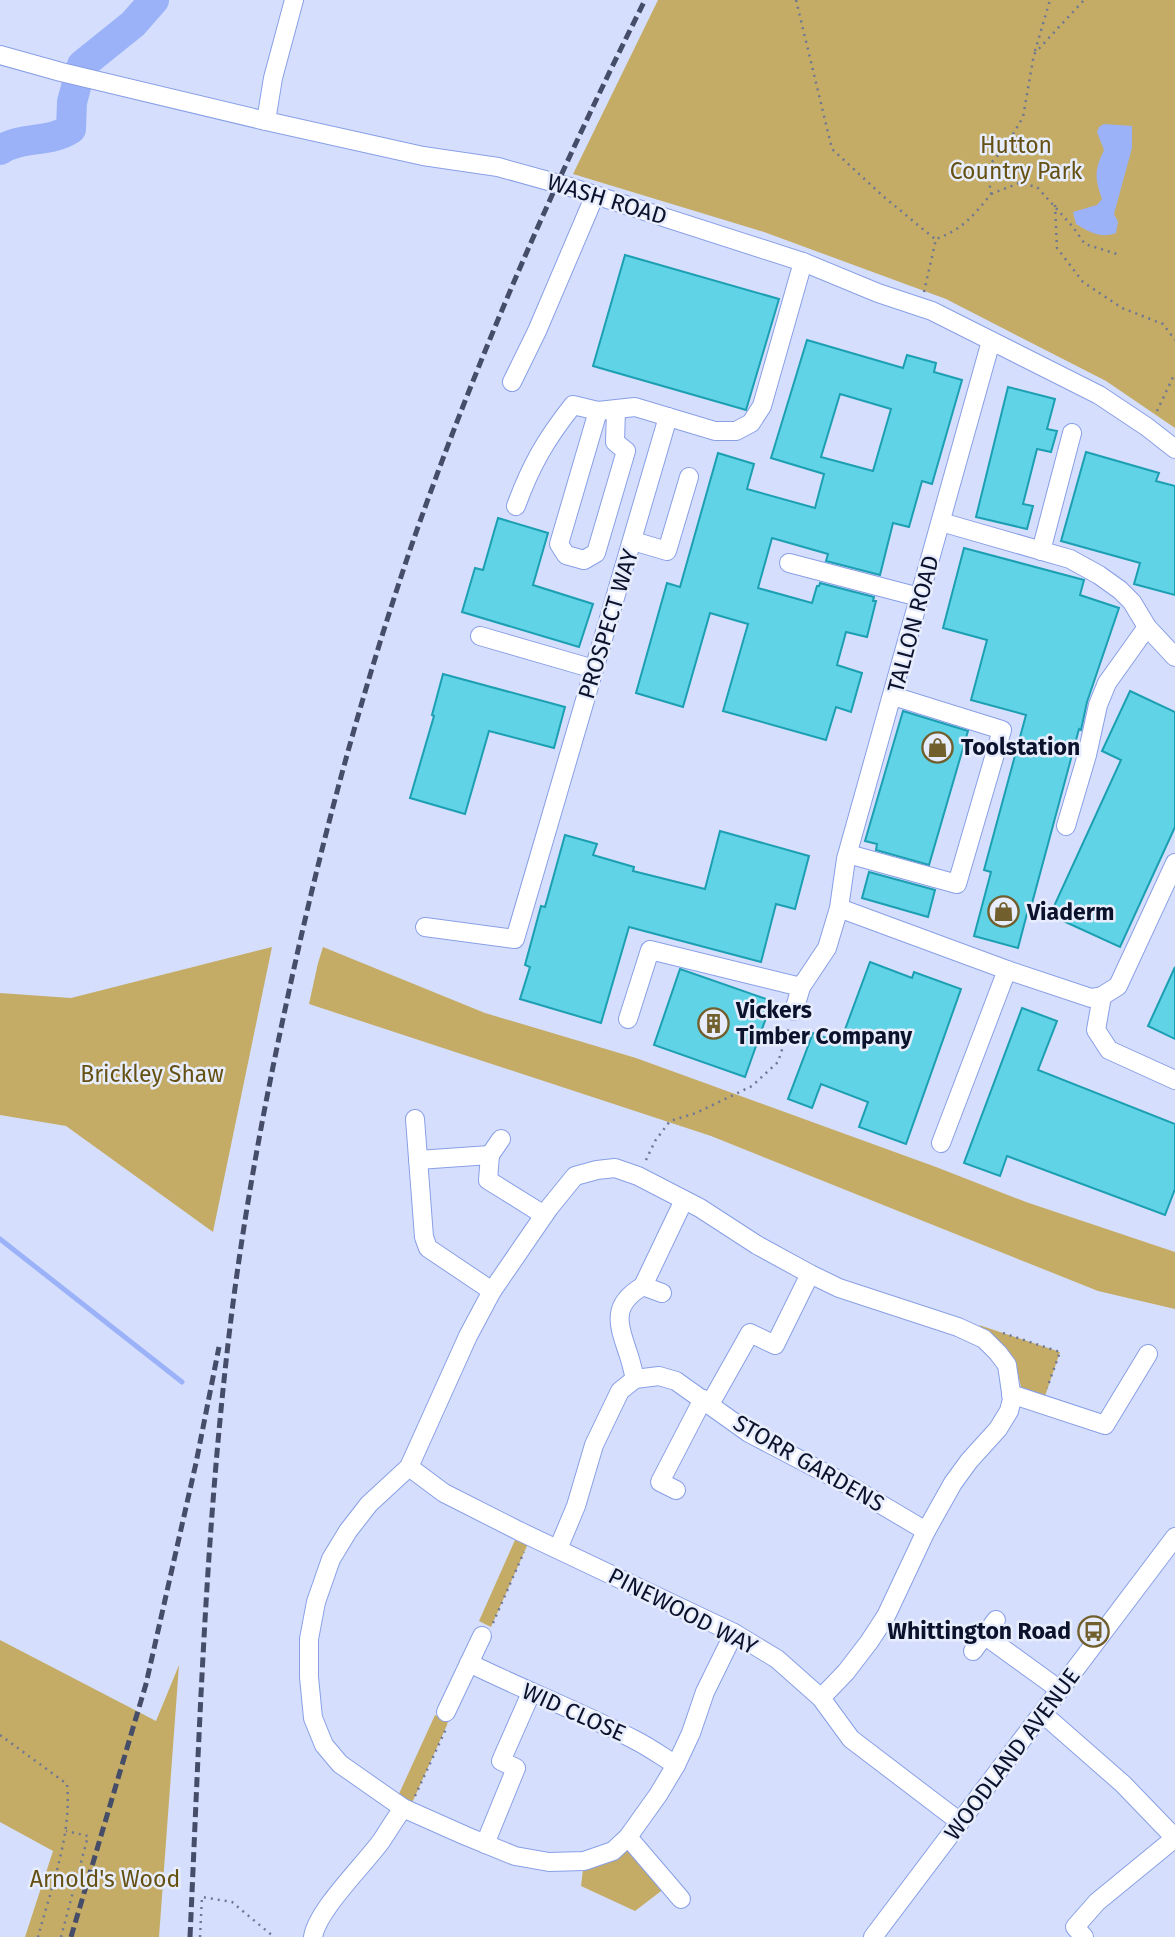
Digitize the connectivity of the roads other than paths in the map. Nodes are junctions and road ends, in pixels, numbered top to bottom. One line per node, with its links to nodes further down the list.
1 (294, 0): 3 (street)
2 (0, 55): 3 (street, WASH ROAD)
3 (267, 121): 4 (street, WASH ROAD)
4 (595, 195): 5 (street, WASH ROAD); 7 (street)
5 (803, 262): 6 (street, WASH ROAD); 9 (street)
6 (991, 341): 11 (street, WASH ROAD); 14 (street, TALLON ROAD)
7 (512, 382)
8 (607, 411): 8 (street); 9 (street); 13 (street)
9 (668, 417): 15 (street, PROSPECT WAY)
10 (1072, 433): 16 (street)
11 (1175, 449)
12 (689, 477): 15 (street)
13 (516, 506)
14 (941, 522): 16 (street); 18 (street, TALLON ROAD)
15 (633, 541): 22 (street, PROSPECT WAY)
16 (1041, 551): 19 (street)
17 (789, 563): 18 (street)
18 (919, 597): 23 (street, TALLON ROAD)
19 (1147, 627): 21 (street); 24 (street)
20 (480, 636): 22 (street)
21 (1175, 657)
22 (594, 669): 28 (street, PROSPECT WAY)
23 (893, 696): 25 (street, TALLON ROAD); 25 (street)
24 (1066, 826)
25 (848, 854): 27 (street, TALLON ROAD)
26 (1175, 863): 31 (street)
27 (839, 908): 29 (street); 30 (street, TALLON ROAD)
28 (425, 927)
29 (1007, 970): 31 (street); 37 (street)
30 (801, 988): 32 (street, TALLON ROAD); 33 (street)
31 (1102, 996): 34 (street)
32 (794, 1011)
33 (628, 1019)
34 (1175, 1080)
35 (415, 1119): 39 (street)
36 (501, 1139): 38 (street)
37 (941, 1143)
38 (490, 1155): 39 (street); 41 (street)
39 (418, 1160): 44 (street)
40 (684, 1200): 41 (street); 42 (street); 43 (street)
41 (544, 1215): 44 (street)
42 (810, 1274): 48 (street); 49 (street)
43 (643, 1286): 45 (street); 47 (street)
44 (492, 1291): 50 (street)
45 (662, 1293)
46 (1148, 1354): 48 (street)
47 (635, 1379): 49 (street, STORR GARDENS); 54 (street)
48 (1012, 1394): 52 (street)
49 (707, 1402): 51 (street); 52 (street, STORR GARDENS)
50 (409, 1467): 54 (street, PINEWOOD WAY); 67 (street)
51 (676, 1490)
52 (926, 1531): 63 (street)
53 (1175, 1537): 61 (street, WOODLAND AVENUE)
54 (558, 1549): 56 (street, PINEWOOD WAY)
55 (996, 1620): 58 (street)
56 (734, 1633): 63 (street, PINEWOOD WAY); 66 (street)
57 (482, 1636): 60 (street)
58 (984, 1636): 59 (street); 61 (street)
59 (973, 1651)
60 (469, 1663): 62 (street, WID CLOSE); 64 (street)
61 (1060, 1690): 65 (street, WOODLAND AVENUE)
62 (531, 1693): 66 (street, WID CLOSE); 71 (street)
63 (821, 1698): 68 (street, PINEWOOD WAY)
64 (446, 1712)
65 (1042, 1713): 68 (street, WOODLAND AVENUE); 69 (street)
66 (677, 1765): 70 (street)
67 (406, 1809): 71 (street); 74 (street)
68 (960, 1822): 75 (street, WOODLAND AVENUE)
69 (1173, 1830): 73 (street)
70 (628, 1837): 71 (street); 72 (street)
71 (485, 1844)
72 (681, 1899)
73 (1075, 1934)
74 (313, 1937)
75 (873, 1937)

